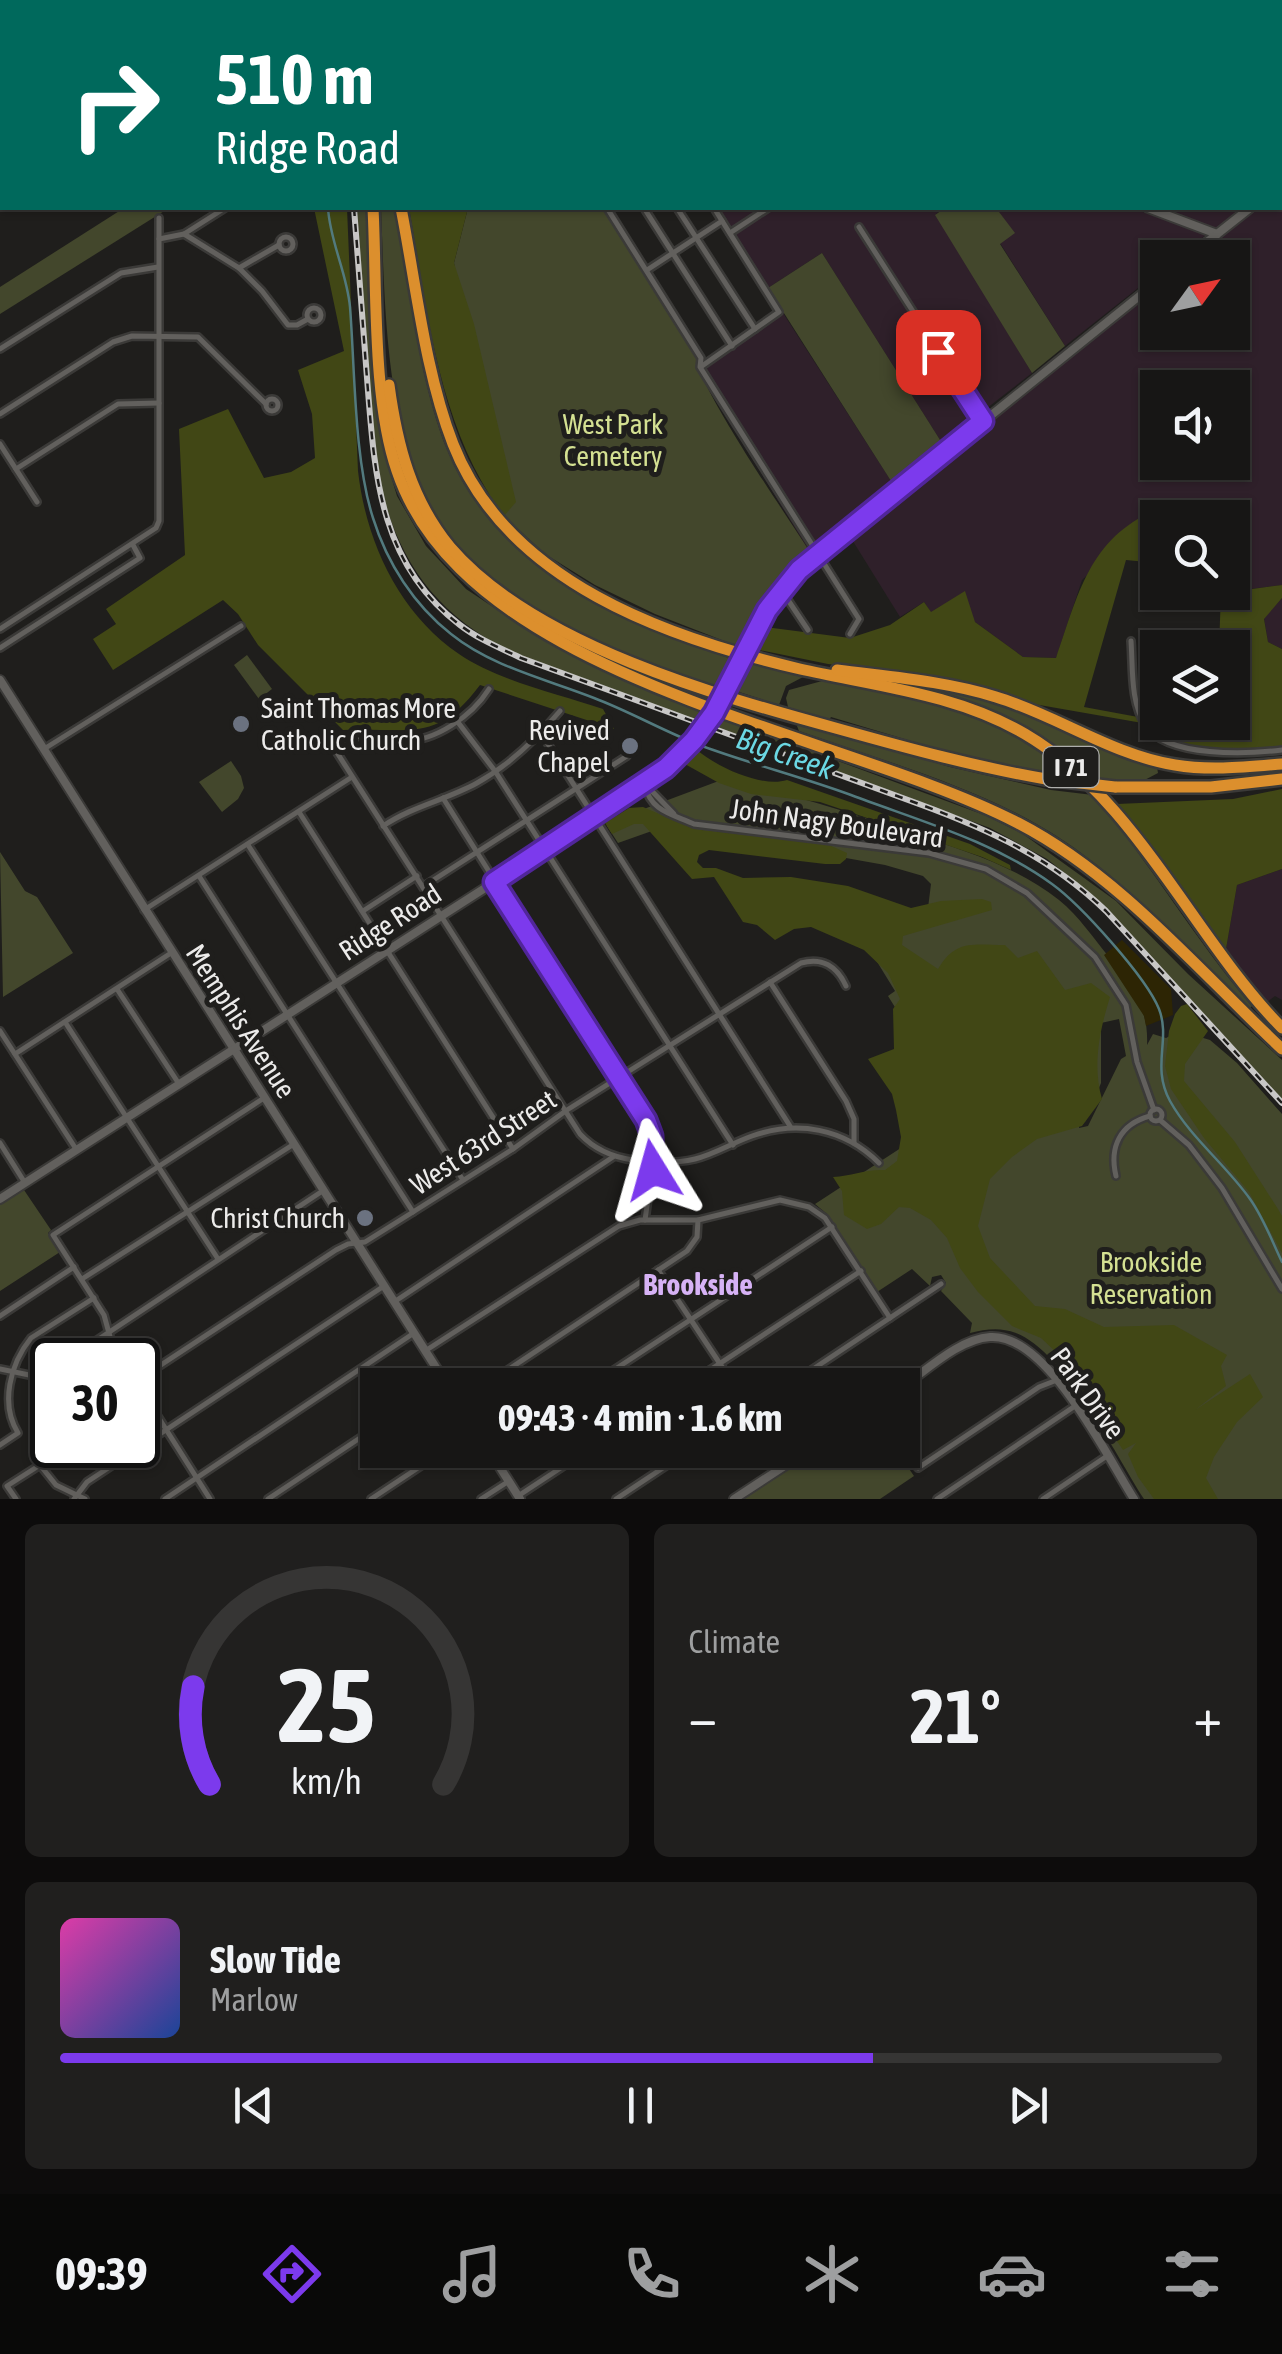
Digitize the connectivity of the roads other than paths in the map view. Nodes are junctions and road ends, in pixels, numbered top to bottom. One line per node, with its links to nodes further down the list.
1 (223, 210): 16 (street)
2 (374, 210): 24 (highway)
3 (401, 210): 53 (highway, I 71)
4 (608, 210): 27 (street)
5 (645, 210): 23 (street)
6 (679, 210): 18 (street)
7 (715, 210): 12 (street)
8 (765, 210): 15 (street)
9 (1154, 210): 13 (main road)
10 (1247, 210): 17 (main road)
11 (159, 218): 19 (street)
12 (722, 221): 15 (street); 18 (street)
13 (1187, 222): 17 (main road); 20 (main road)
14 (858, 227): 38 (street)
15 (730, 233): 30 (street)
16 (184, 234): 19 (street); 26 (street)
17 (1216, 234): 21 (main road)
18 (697, 238): 23 (street); 30 (street)
19 (159, 239): 25 (street)
20 (1198, 240)
21 (1208, 240)
22 (279, 245): 26 (street)
23 (674, 253): 27 (street); 32 (street)
24 (376, 266): 65 (highway, bridge); 95 (highway)
25 (158, 267): 31 (street); 33 (street)
26 (239, 268): 29 (street)
27 (646, 270): 34 (street)
28 (1140, 295): 38 (main road, Ridge Road)
29 (308, 319)
30 (755, 329): 32 (street)
31 (159, 336): 35 (street); 36 (street); 37 (street)
32 (732, 346): 34 (street)
33 (0, 348)
34 (700, 367): 43 (street)
35 (158, 403): 40 (street); 42 (street)
36 (266, 404)
37 (0, 414)
38 (983, 421): 43 (main road, Ridge Road)
39 (0, 444): 40 (street)
40 (16, 468): 41 (street)
41 (37, 502)
42 (133, 544): 44 (street); 46 (street)
43 (817, 554): 45 (main road, Ridge Road); 50 (street)
44 (72, 582): 46 (street); 48 (street)
45 (781, 590): 49 (street); 66 (main road, Ridge Road, bridge)
46 (82, 596): 52 (street)
47 (241, 626): 59 (street)
48 (0, 629)
49 (808, 630)
50 (850, 634)
51 (1131, 640): 60 (street)
52 (0, 648)
53 (757, 659): 62 (highway); 92 (highway, I 71)
54 (0, 680): 59 (main road, Memphis Avenue)
55 (489, 689): 57 (street)
56 (560, 711): 58 (street)
57 (458, 721): 63 (street); 64 (street)
58 (541, 733): 63 (street); 67 (street)
59 (44, 749): 80 (main road, Memphis Avenue)
60 (1282, 750)
61 (627, 756): 67 (street)
62 (1282, 764)
63 (495, 771): 68 (street); 71 (street)
64 (352, 777): 69 (street); 72 (street)
65 (1282, 779)
66 (646, 785): 70 (main road, Ridge Road); 101 (street, John Nagy Boulevard)
67 (576, 788): 70 (street); 71 (street)
68 (443, 798): 72 (street); 75 (street)
69 (299, 812): 73 (street); 81 (street)
70 (594, 817): 74 (main road, Ridge Road); 89 (street)
71 (526, 820): 74 (street); 75 (street)
72 (384, 826): 77 (street)
73 (248, 845): 76 (street); 86 (street)
74 (544, 849): 78 (main road, Ridge Road); 94 (street)
75 (476, 852): 78 (street); 79 (street)
76 (200, 876): 80 (street); 90 (street)
77 (418, 876): 79 (street); 81 (street)
78 (494, 882): 82 (main road, Ridge Road); 98 (street)
79 (424, 886): 82 (street)
80 (144, 910): 84 (main road, Memphis Avenue)
81 (363, 911): 83 (street)
82 (442, 916): 83 (main road, Ridge Road); 102 (street)
83 (388, 950): 86 (main road, Ridge Road); 110 (street)
84 (171, 952): 88 (street); 96 (main road, Memphis Avenue)
85 (770, 982): 87 (street, West 63rd Street); 89 (street, West 63rd Street); 105 (street)
86 (337, 983): 90 (main road, Ridge Road); 116 (street)
87 (846, 986)
88 (117, 989): 91 (street); 99 (street)
89 (720, 1013): 94 (street, West 63rd Street); 104 (street)
90 (287, 1015): 96 (main road, Ridge Road); 121 (street)
91 (65, 1022): 97 (street); 103 (street)
92 (1282, 1028)
93 (0, 1030): 97 (street)
94 (670, 1046): 98 (street, West 63rd Street); 108 (street)
95 (1282, 1049)
96 (233, 1050): 99 (main road, Ridge Road); 100 (main road, Memphis Avenue)
97 (16, 1054): 109 (street)
98 (619, 1078): 102 (street, West 63rd Street); 112 (street)
99 (178, 1084): 103 (main road, Ridge Road)
100 (264, 1098): 107 (main road, Memphis Avenue); 114 (street)
101 (1152, 1113): 115 (street); 133 (street, John Nagy Boulevard)
102 (566, 1114): 110 (street, West 63rd Street); 111 (street)
103 (128, 1117): 109 (main road, Ridge Road); 114 (street)
104 (790, 1126): 105 (street); 108 (street)
105 (854, 1143): 113 (street)
106 (0, 1144): 117 (street)
107 (294, 1144): 118 (main road, Memphis Avenue); 120 (street)
108 (732, 1144): 112 (street)
109 (76, 1149): 117 (main road, Ridge Road)
110 (514, 1149): 116 (street, West 63rd Street)
111 (612, 1157): 112 (street); 135 (street)
112 (654, 1162): 122 (street)
113 (879, 1163)
114 (158, 1166): 120 (street); 127 (street)
115 (1116, 1176)
116 (463, 1180): 121 (street, West 63rd Street)
117 (25, 1182): 119 (main road, Ridge Road)
118 (324, 1190): 125 (main road, Memphis Avenue); 126 (street)
119 (0, 1199)
120 (188, 1211): 126 (street); 130 (street)
121 (413, 1212): 125 (street, West 63rd Street)
122 (646, 1220): 123 (street); 143 (street)
123 (698, 1220): 124 (street); 128 (street)
124 (832, 1226): 129 (street); 138 (street)
125 (358, 1244): 132 (main road, Memphis Avenue); 145 (street, West 63rd Street)
126 (218, 1259): 139 (street)
127 (74, 1267): 130 (street); 136 (street)
128 (658, 1270): 138 (street); 147 (street)
129 (861, 1271): 137 (street); 144 (street)
130 (82, 1279): 134 (street)
131 (941, 1284): 137 (street)
132 (384, 1286): 135 (main road, Memphis Avenue); 159 (street)
133 (1282, 1290)
134 (94, 1298): 139 (street); 153 (street)
135 (394, 1302): 140 (main road, Memphis Avenue)
136 (0, 1316)
137 (890, 1318): 151 (street)
138 (690, 1320): 144 (street); 148 (street)
139 (109, 1332): 141 (street); 142 (street)
140 (414, 1334): 143 (main road, Memphis Avenue); 169 (street)
141 (100, 1338)
142 (112, 1338)
143 (425, 1351): 146 (main road, Memphis Avenue)
144 (720, 1364): 149 (street); 150 (street)
145 (160, 1368)
146 (435, 1368)
147 (511, 1368)
148 (617, 1368)
149 (714, 1368)
150 (723, 1368)
151 (815, 1368)
152 (0, 1369): 153 (street)
153 (14, 1373): 154 (street); 161 (street)
154 (30, 1375)
155 (920, 1375): 156 (main road, Park Drive)
156 (1057, 1380): 157 (main road, Park Drive); 163 (street)
157 (1075, 1406): 162 (main road, Park Drive); 182 (street)
158 (160, 1421): 159 (street)
159 (165, 1430): 169 (street); 171 (street)
160 (360, 1438): 177 (street)
161 (1, 1444)
162 (1107, 1456): 183 (street); 184 (main road, Park Drive)
163 (920, 1467)
164 (417, 1468): 178 (street)
165 (501, 1468): 170 (main road)
166 (562, 1468): 172 (street)
167 (663, 1468): 180 (street)
168 (781, 1468): 181 (main road)
169 (197, 1478): 175 (street); 176 (street)
170 (509, 1481): 172 (main road); 179 (street)
171 (75, 1497): 173 (street); 174 (street)
172 (519, 1498)
173 (16, 1499)
174 (86, 1499)
175 (165, 1499)
176 (210, 1499)
177 (268, 1499)
178 (371, 1499)
179 (481, 1499)
180 (616, 1499)
181 (734, 1499)
182 (936, 1499)
183 (1043, 1499)
184 (1134, 1499)

